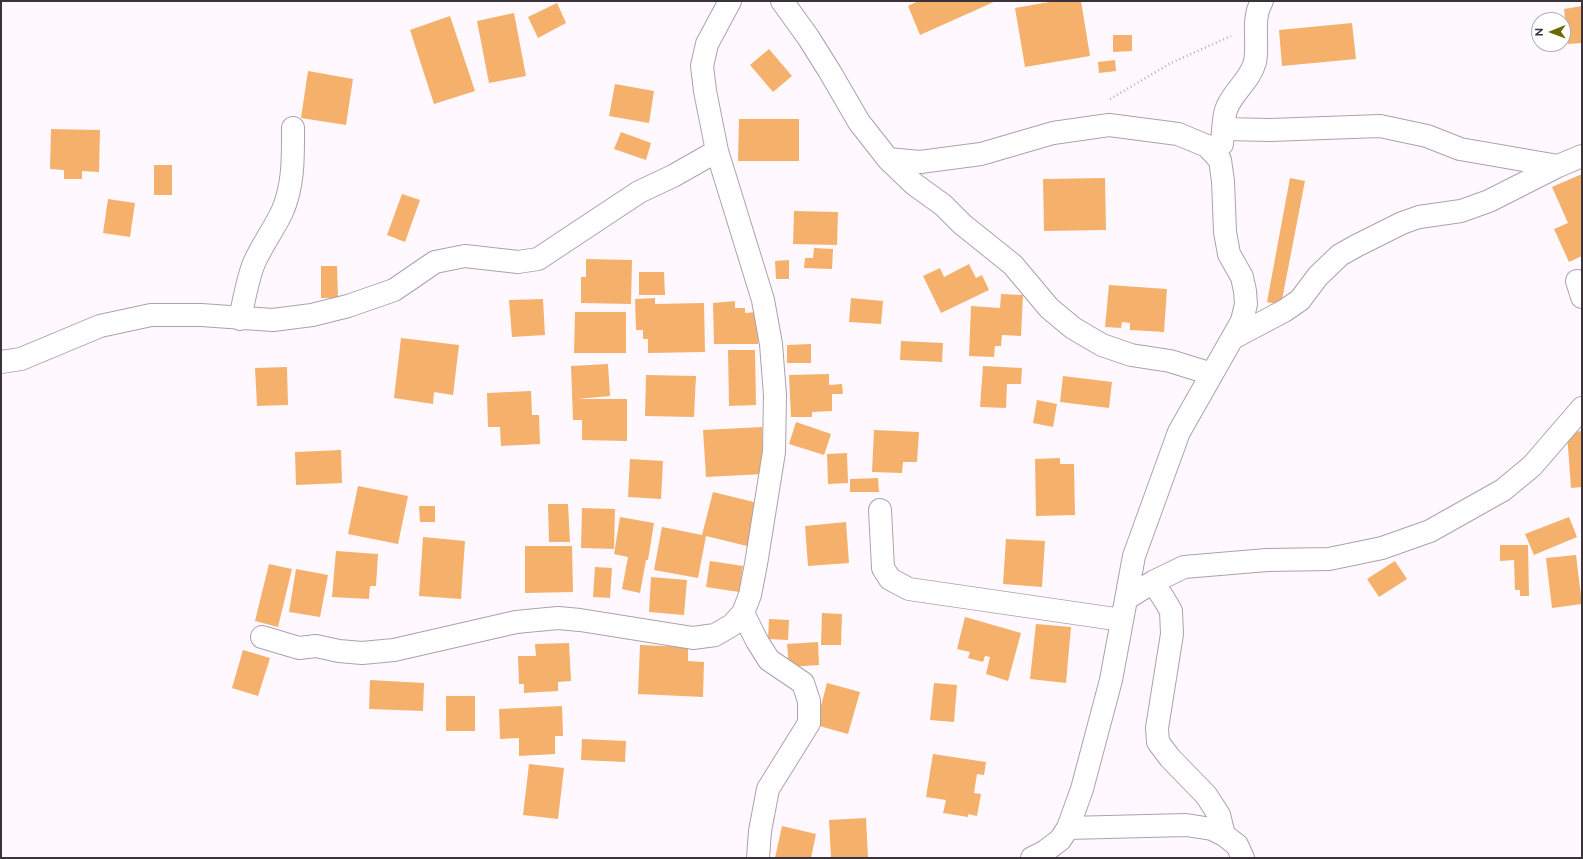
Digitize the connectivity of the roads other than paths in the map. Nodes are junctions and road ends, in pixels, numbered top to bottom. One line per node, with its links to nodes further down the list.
1 (730, 1): 6 (street)
2 (782, 1): 8 (street)
3 (1262, 1): 5 (street)
4 (293, 128): 11 (street)
5 (1224, 129): 9 (street); 10 (street)
6 (717, 152): 11 (street); 19 (street)
7 (1582, 156): 10 (street)
8 (888, 159): 9 (street); 14 (street)
9 (1220, 160): 12 (street)
10 (1558, 166): 12 (street)
11 (240, 319): 13 (street)
12 (1233, 338): 14 (street)
13 (1, 362)
14 (1212, 374): 18 (street)
15 (1582, 408): 17 (street)
16 (880, 510): 18 (street)
17 (1153, 582): 18 (street); 22 (street)
18 (1124, 609): 21 (street)
19 (743, 613): 20 (street); 23 (street)
20 (262, 637)
21 (1068, 828): 22 (street); 24 (street)
22 (1224, 835): 25 (street)
23 (758, 858)
24 (1032, 858)
25 (1243, 858)

